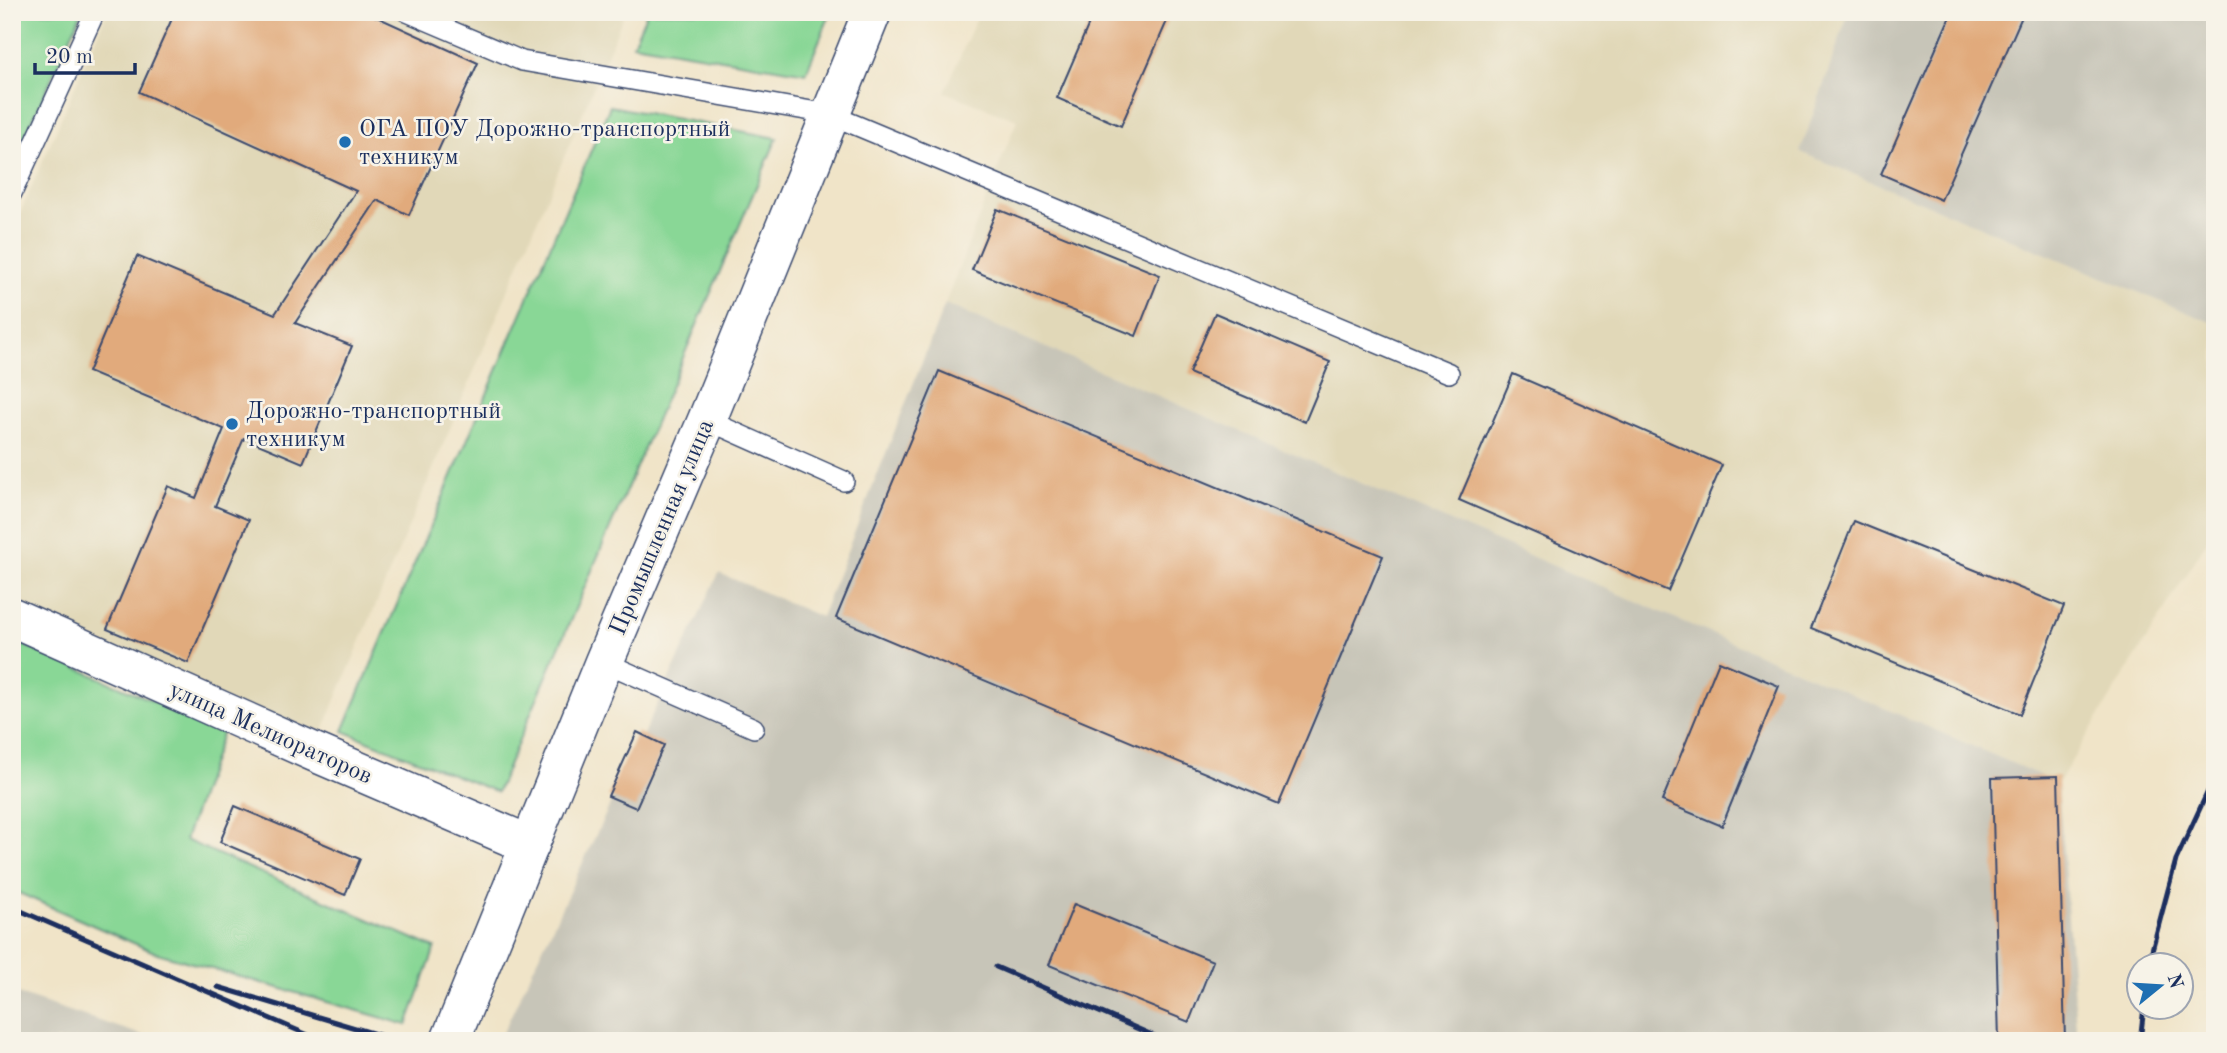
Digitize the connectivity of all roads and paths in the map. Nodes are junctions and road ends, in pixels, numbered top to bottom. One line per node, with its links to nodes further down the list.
1 (95, 12): 5 (lane)
2 (407, 12): 4 (lane)
3 (872, 12): 4 (street, Промышленная улица)
4 (829, 114): 6 (lane); 7 (street, Промышленная улица)
5 (12, 192)
6 (1449, 373)
7 (707, 420): 8 (lane); 10 (street, Промышленная улица)
8 (844, 481)
9 (12, 617): 12 (street, улица Мелиораторов)
10 (604, 662): 11 (lane); 12 (street, Промышленная улица)
11 (754, 728)
12 (530, 845): 13 (street, Промышленная улица)
13 (450, 1041)

